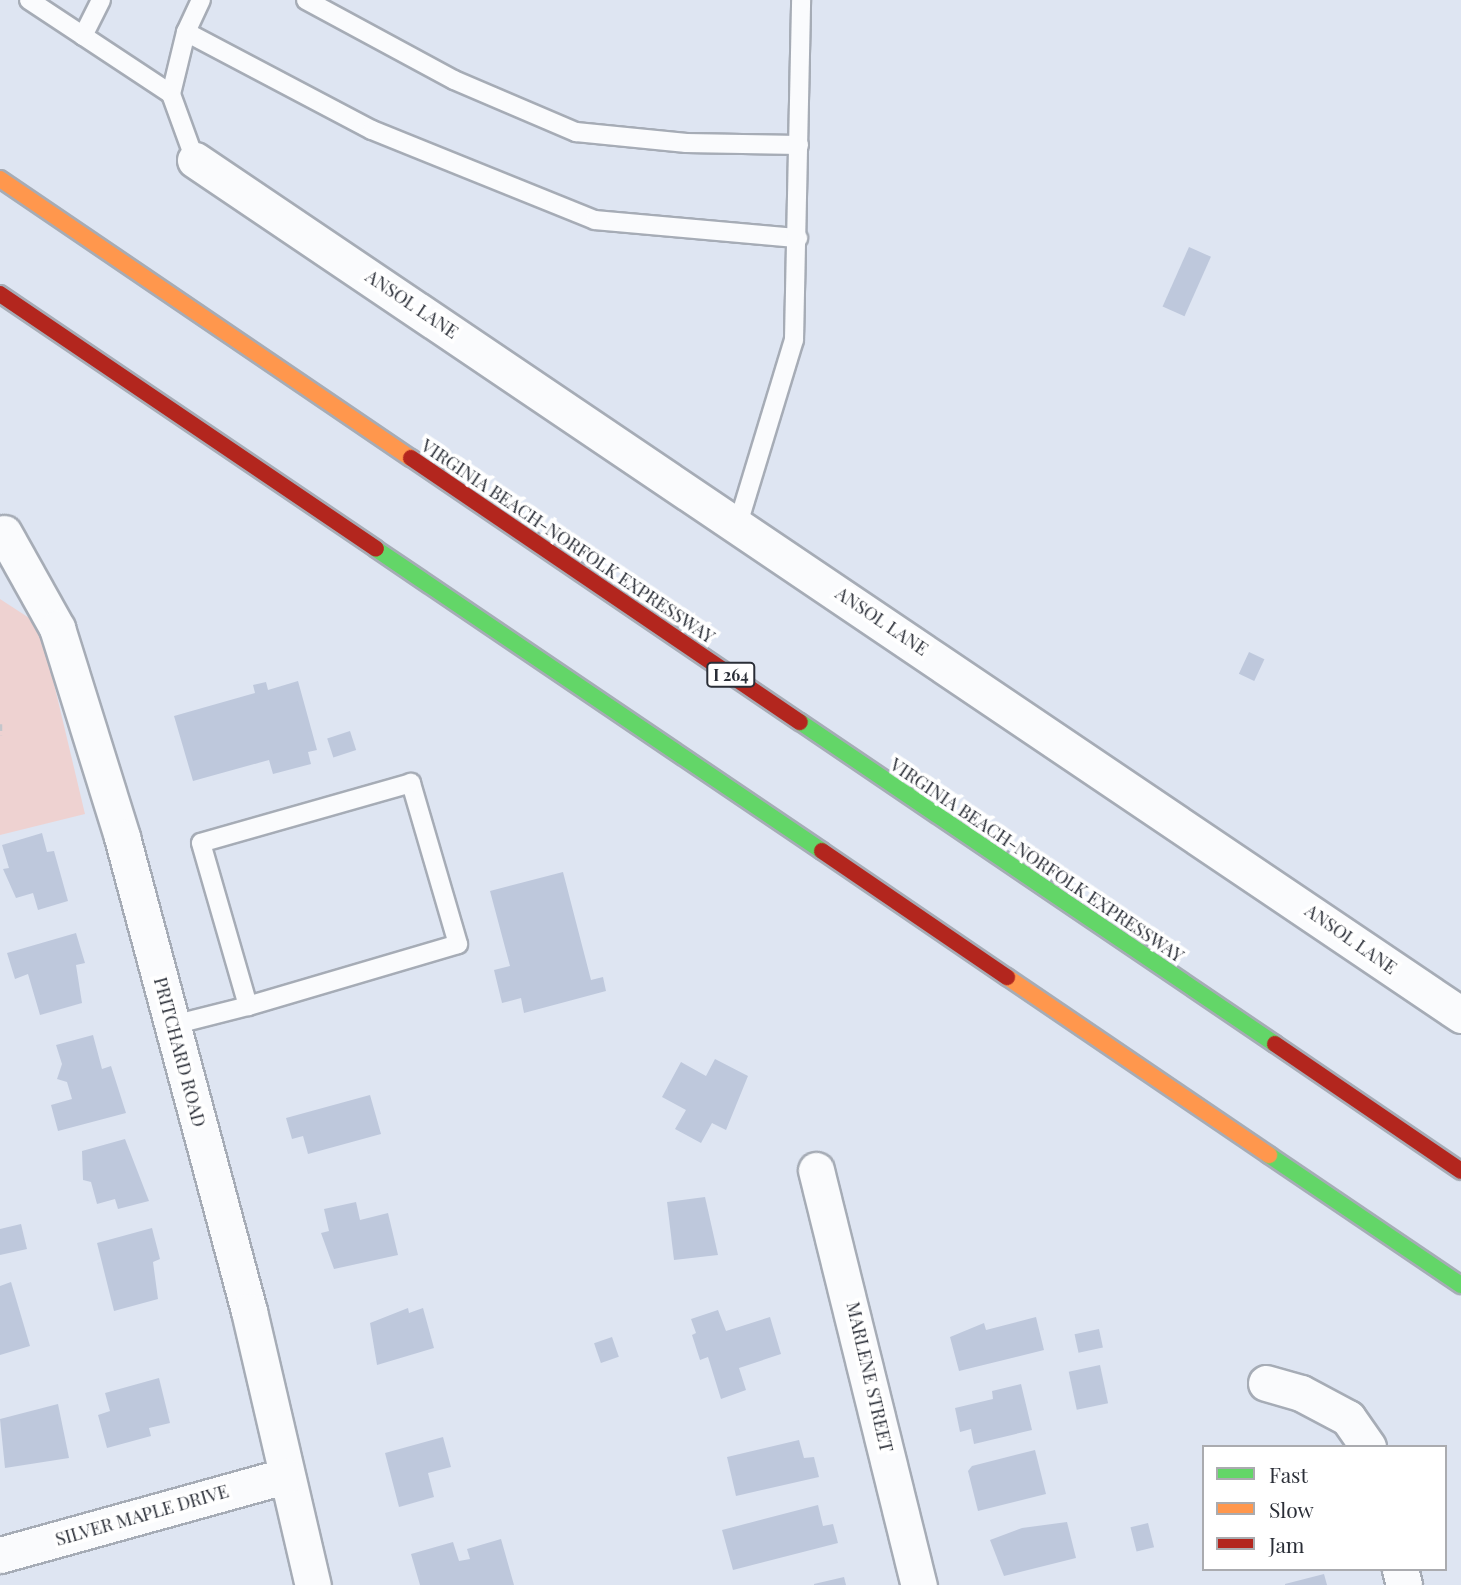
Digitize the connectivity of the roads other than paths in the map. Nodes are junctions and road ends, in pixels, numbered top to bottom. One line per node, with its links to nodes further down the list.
1 (29, 0): 7 (lane)
2 (101, 0): 7 (lane)
3 (201, 0): 6 (lane)
4 (306, 0): 9 (lane)
5 (801, 0): 9 (lane)
6 (186, 32): 8 (lane); 12 (lane)
7 (83, 36): 8 (lane)
8 (171, 94): 10 (lane)
9 (799, 145): 12 (lane)
10 (195, 160): 14 (street, ANSOL LANE)
11 (0, 179): 20 (highway, VIRGINIA BEACH-NORFOLK EXPRESSWAY / I 264)
12 (798, 238): 14 (lane)
13 (0, 293): 21 (highway)
14 (738, 524): 17 (street, ANSOL LANE)
15 (4, 533): 18 (street, PRITCHARD ROAD)
16 (248, 1006): 16 (lane); 18 (lane)
17 (1461, 1015)
18 (173, 1026): 24 (street, PRITCHARD ROAD)
19 (816, 1170): 27 (street, MARLENE STREET)
20 (1461, 1171)
21 (1461, 1285)
22 (1266, 1383): 23 (street)
23 (1367, 1445)
24 (285, 1476): 25 (street, SILVER MAPLE DRIVE); 26 (street, PRITCHARD ROAD)
25 (0, 1555)
26 (313, 1585)
27 (919, 1585)

